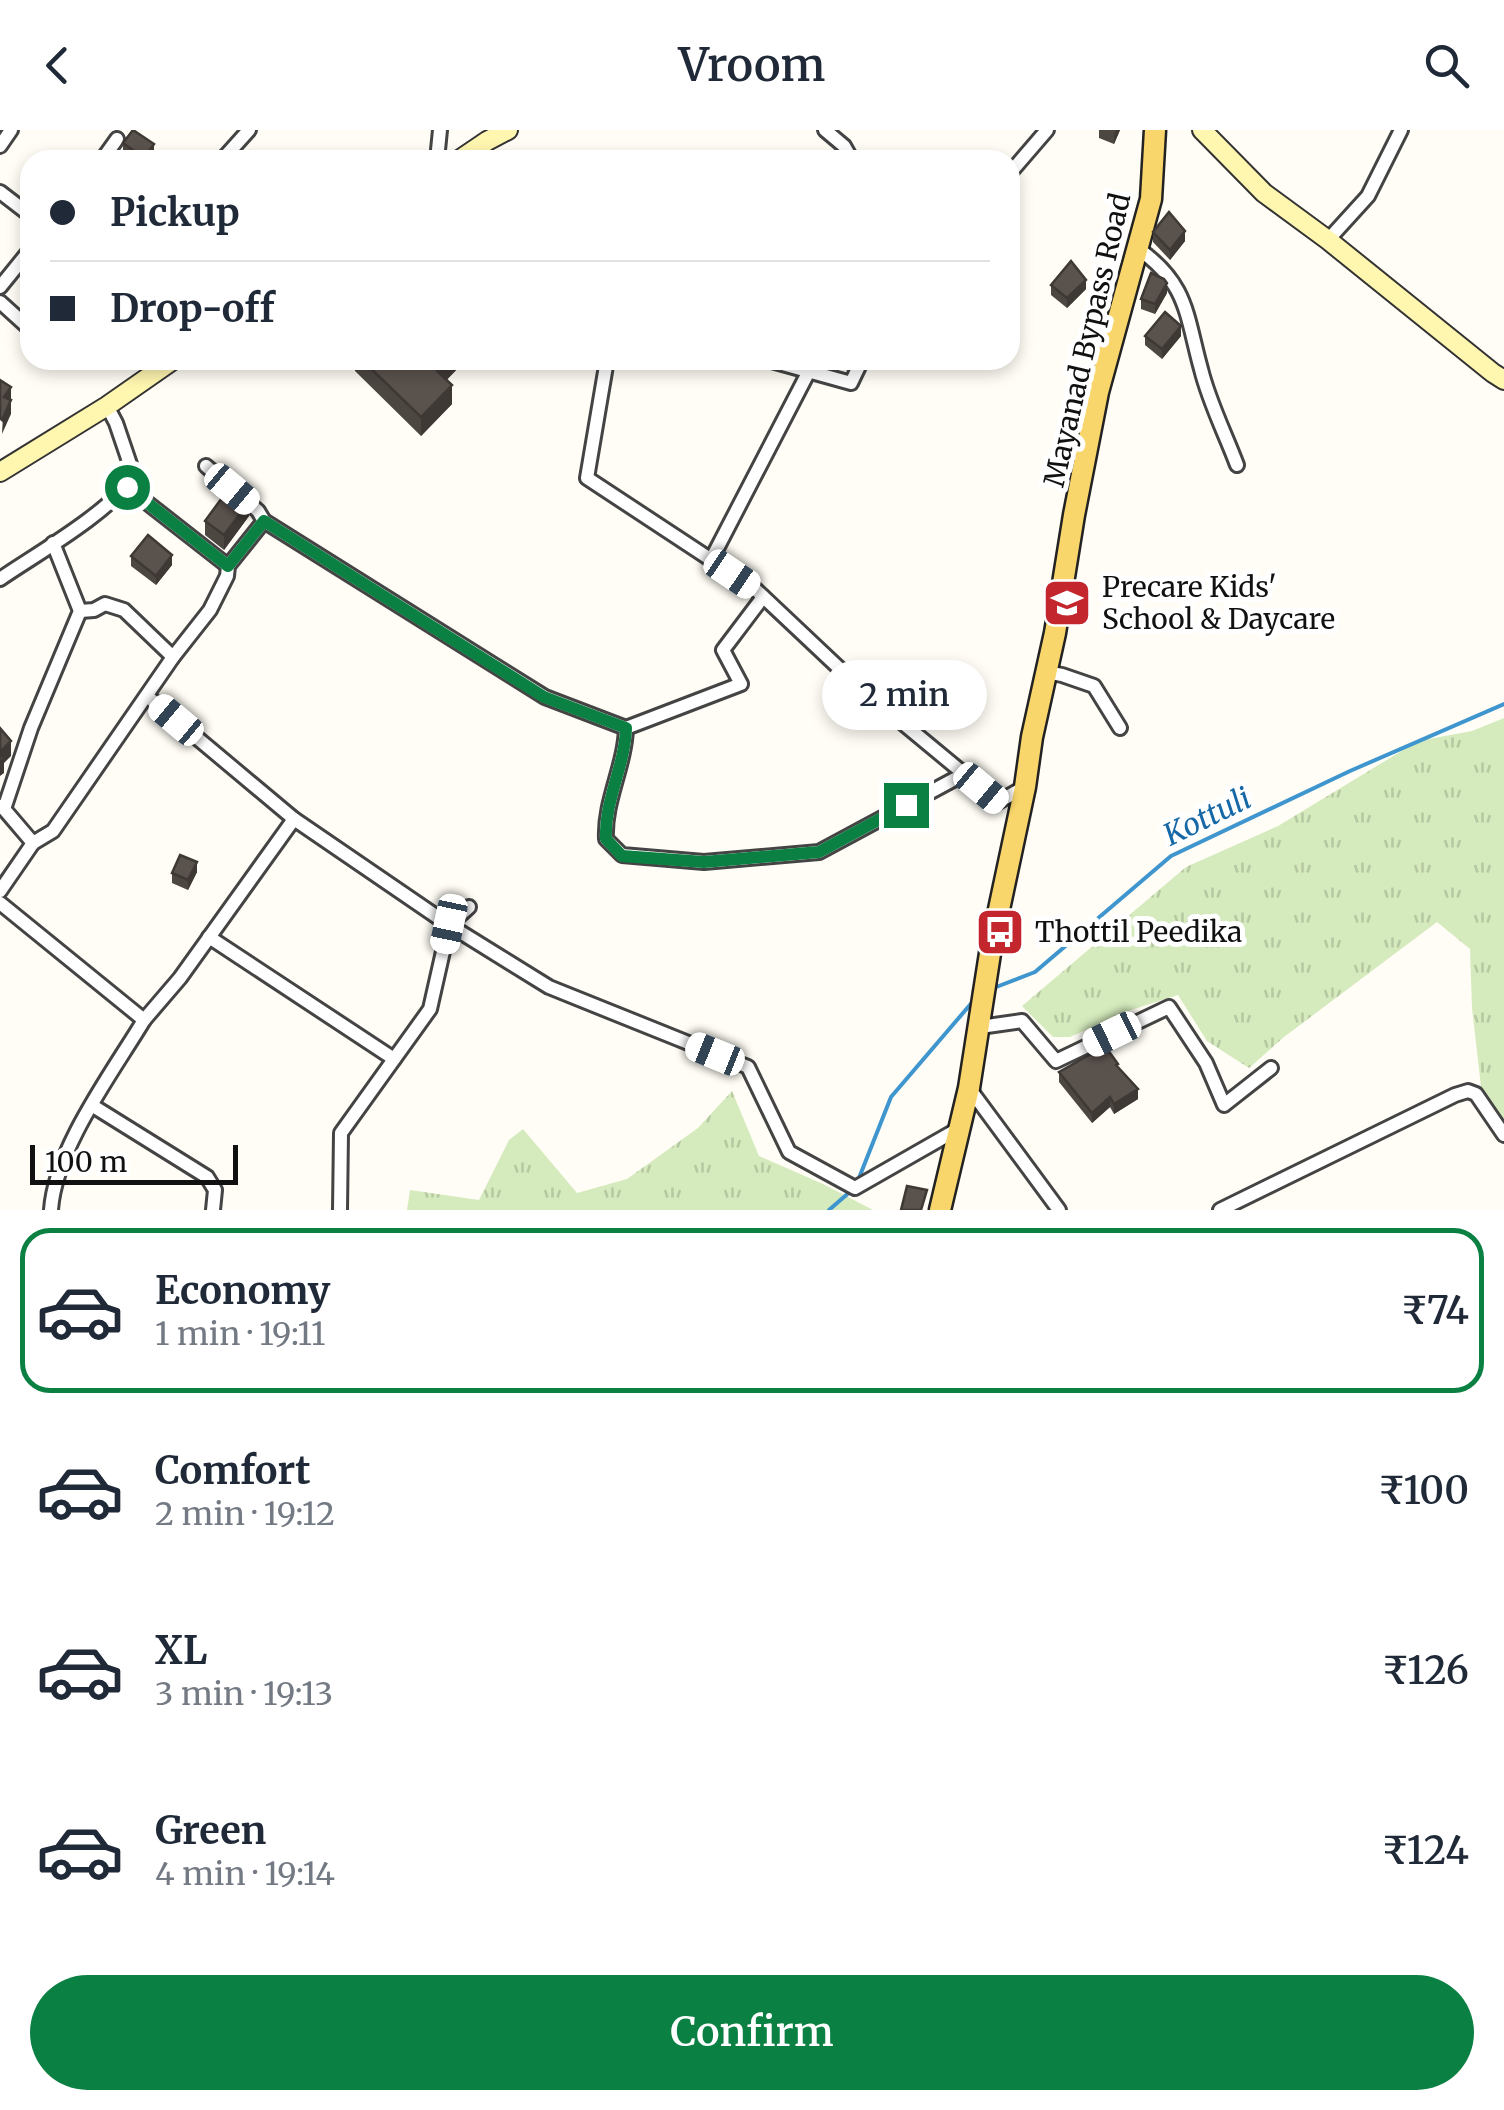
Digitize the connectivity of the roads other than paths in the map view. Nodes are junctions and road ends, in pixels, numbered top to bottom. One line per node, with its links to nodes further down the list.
1 (11, 130): 10 (street)
2 (248, 130): 12 (street)
3 (508, 130): 13 (main road)
4 (825, 130): 14 (street)
5 (1047, 130): 15 (street)
6 (1155, 130): 19 (main road, Mayanad Bypass Road)
7 (1202, 130): 18 (main road)
8 (1401, 130): 18 (street)
9 (117, 139): 11 (street)
10 (0, 146)
11 (109, 150)
12 (231, 150)
13 (473, 150)
14 (846, 150)
15 (1020, 161)
16 (0, 192): 17 (street)
17 (20, 208)
18 (1328, 240): 29 (main road)
19 (1137, 248): 31 (street); 43 (main road, Mayanad Bypass Road)
20 (20, 262): 21 (street)
21 (0, 287)
22 (0, 302): 23 (street)
23 (20, 319)
24 (157, 370): 30 (main road)
25 (605, 370): 37 (street)
26 (805, 370): 28 (street)
27 (857, 370): 28 (street)
28 (809, 371): 37 (street)
29 (1504, 380)
30 (107, 406): 33 (main road); 34 (street)
31 (1237, 465)
32 (206, 466): 35 (street)
33 (0, 472)
34 (127, 487): 36 (street); 38 (street)
35 (264, 521): 38 (street); 45 (street)
36 (53, 543): 39 (street); 41 (street)
37 (712, 560): 40 (street)
38 (228, 566): 42 (street)
39 (0, 579)
40 (763, 596): 45 (street); 47 (street)
41 (80, 612): 42 (street); 49 (street)
42 (173, 657): 44 (street)
43 (1046, 672): 46 (street); 48 (main road, Mayanad Bypass Road)
44 (146, 696): 50 (street); 51 (street)
45 (626, 728): 47 (street)
46 (1120, 728)
47 (964, 774): 48 (street)
48 (1026, 787): 58 (main road, Mayanad Bypass Road)
49 (2, 808): 51 (street)
50 (294, 819): 55 (street); 56 (street)
51 (32, 843): 52 (street)
52 (0, 891)
53 (0, 904): 57 (street)
54 (469, 907): 55 (street)
55 (449, 924): 59 (street); 63 (street)
56 (209, 937): 57 (street); 59 (street)
57 (144, 1020): 62 (street)
58 (980, 1025): 60 (street); 61 (main road, Mayanad Bypass Road)
59 (394, 1060): 67 (street)
60 (1272, 1068)
61 (969, 1088): 63 (main road, Mayanad Bypass Road); 69 (street)
62 (93, 1106): 65 (street); 66 (street)
63 (960, 1128): 68 (main road, Mayanad Bypass Road)
64 (1504, 1135): 70 (street)
65 (51, 1210)
66 (213, 1210)
67 (340, 1210)
68 (940, 1210)
69 (1058, 1210)
70 (1220, 1210)

